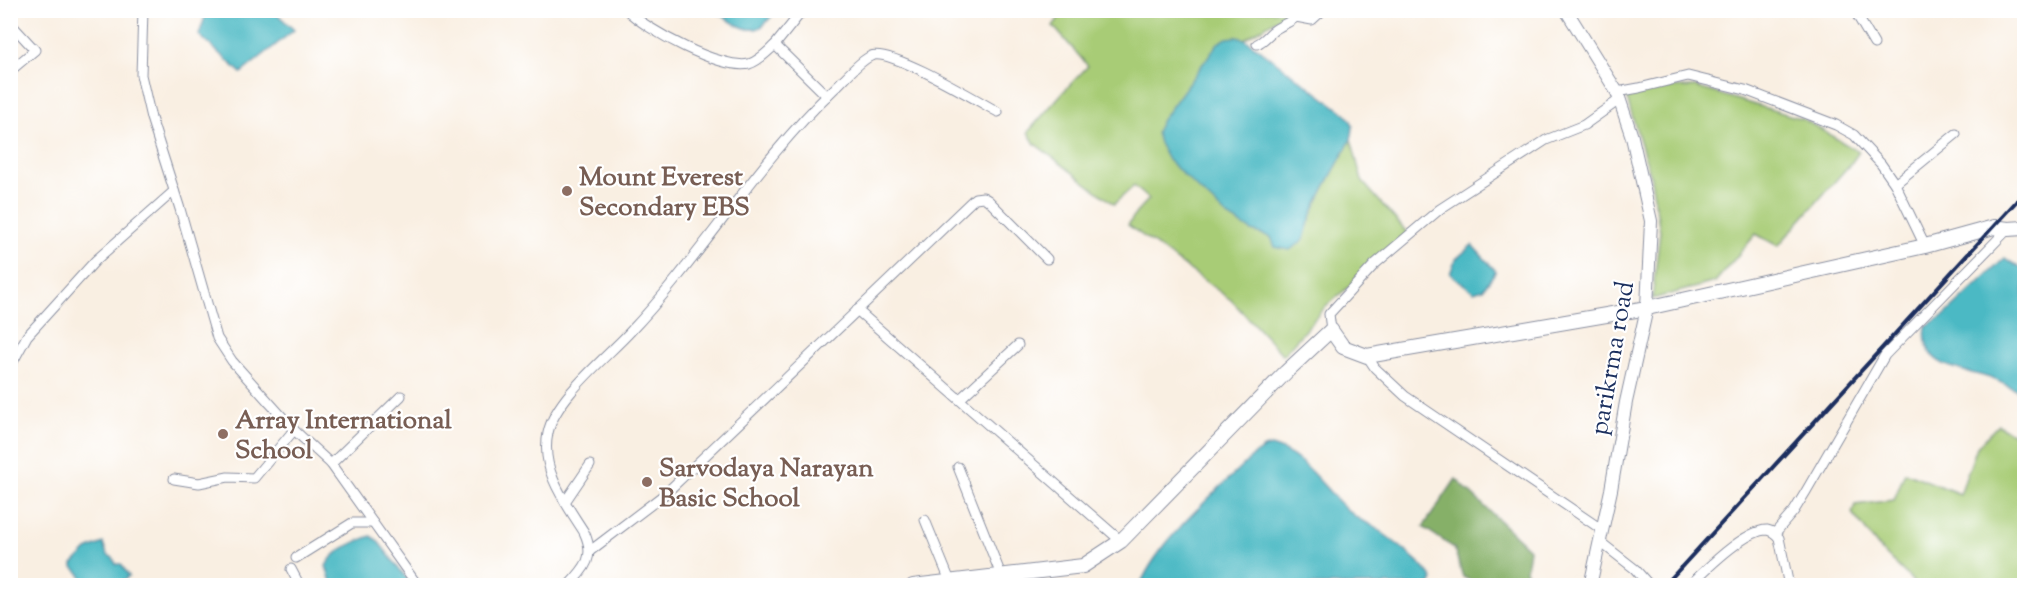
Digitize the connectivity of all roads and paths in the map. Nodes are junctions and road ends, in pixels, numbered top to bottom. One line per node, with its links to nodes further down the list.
1 (142, 10): 17 (street)
2 (627, 10): 10 (street)
3 (803, 10): 10 (street)
4 (1323, 10): 8 (street)
5 (1566, 10): 13 (street, parikrma road)
6 (1854, 10): 9 (street)
7 (10, 22): 11 (street)
8 (1257, 44)
9 (1874, 44)
10 (774, 45): 12 (street)
11 (10, 71)
12 (827, 96): 14 (street); 35 (street)
13 (1618, 96): 16 (street); 22 (street, parikrma road); 24 (street)
14 (998, 112)
15 (1956, 134): 16 (street)
16 (1895, 184): 20 (street)
17 (174, 191): 27 (street); 30 (street)
18 (2025, 228): 19 (main road)
19 (2008, 229): 20 (main road); 38 (street)
20 (1925, 246): 22 (main road)
21 (1047, 259): 23 (street)
22 (1647, 308): 26 (main road); 39 (street, parikrma road)
23 (857, 310): 29 (street); 41 (street)
24 (1331, 330): 26 (main road); 40 (main road)
25 (1018, 345): 29 (street)
26 (1366, 356): 39 (street)
27 (10, 367)
28 (401, 396): 31 (street)
29 (960, 399): 40 (street)
30 (294, 430): 31 (street); 34 (street)
31 (331, 464): 37 (street)
32 (590, 465): 35 (street)
33 (958, 467): 44 (street)
34 (174, 479)
35 (566, 502): 41 (street)
36 (925, 520): 45 (street)
37 (373, 523): 42 (street); 47 (street)
38 (1775, 533): 52 (street); 53 (street)
39 (1600, 535): 50 (street, parikrma road); 51 (street)
40 (1121, 541): 44 (main road)
41 (590, 551): 48 (street)
42 (297, 558)
43 (291, 569): 46 (street)
44 (1001, 575): 45 (main road)
45 (950, 581): 49 (main road)
46 (300, 585)
47 (418, 585)
48 (568, 585)
49 (913, 585)
50 (1590, 585)
51 (1650, 585)
52 (1689, 585)
53 (1789, 585)

